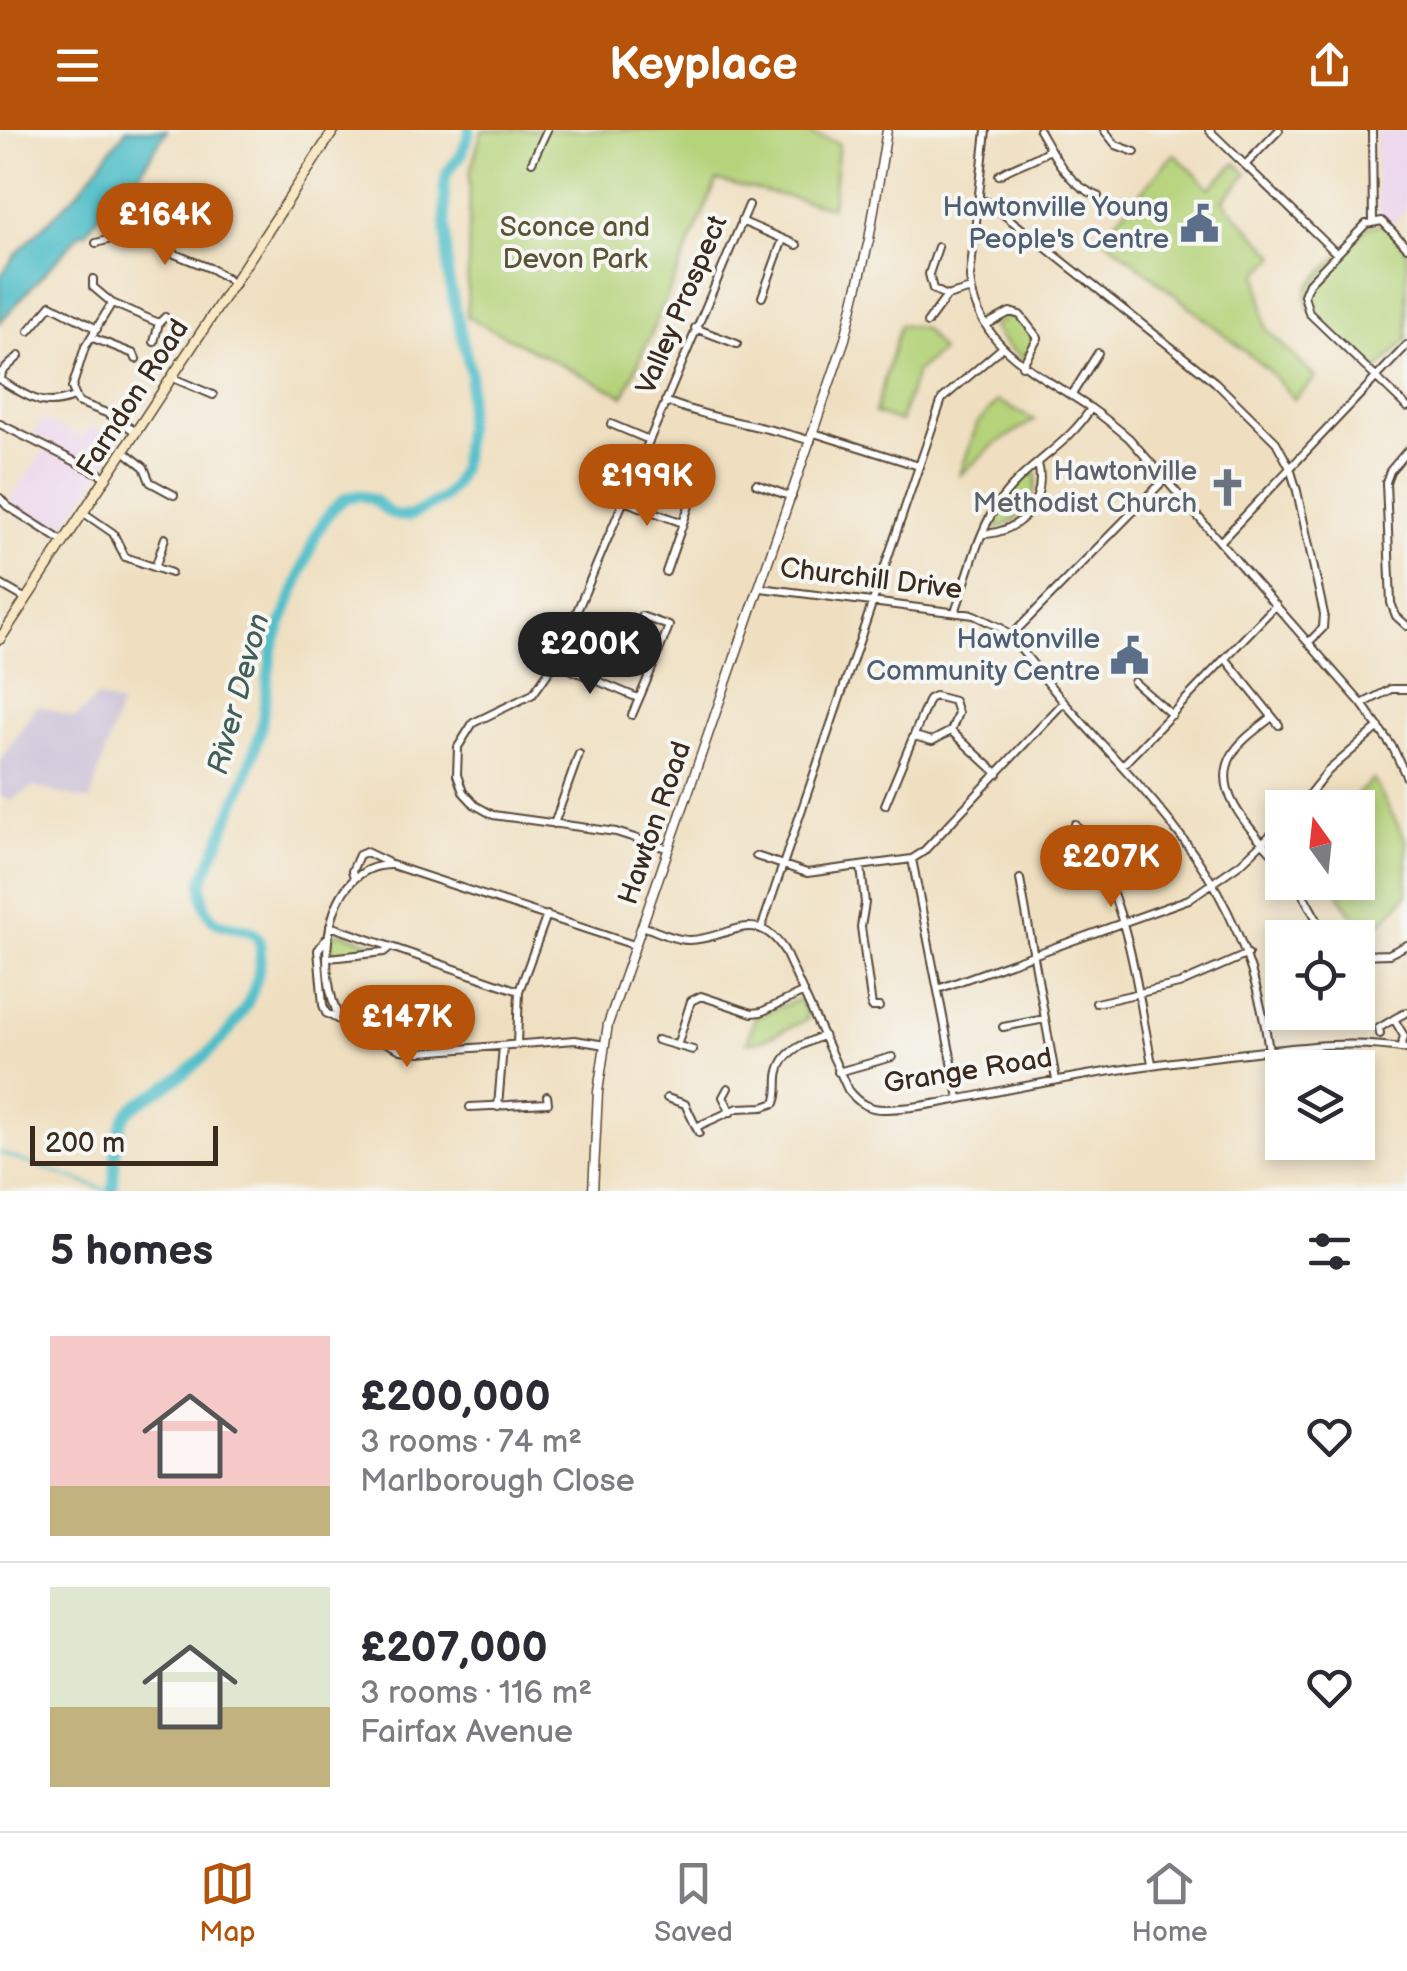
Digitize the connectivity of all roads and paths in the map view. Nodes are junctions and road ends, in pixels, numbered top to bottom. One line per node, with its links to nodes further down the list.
1 (334, 130): 26 (main road, Farndon Road)
2 (548, 130): 12 (street)
3 (888, 130): 57 (street, Hawton Road)
4 (986, 130): 16 (street)
5 (1039, 130): 10 (street)
6 (1104, 130): 11 (street)
7 (1209, 130): 13 (street)
8 (1279, 130): 13 (street)
9 (1372, 130): 19 (street)
10 (1050, 149): 14 (street); 15 (street)
11 (1123, 160)
12 (532, 162)
13 (1245, 165): 25 (street)
14 (999, 176)
15 (1098, 196)
16 (981, 200): 27 (street); 63 (street)
17 (748, 205): 18 (street, Valley Prospect)
18 (741, 221): 20 (street); 34 (street, Valley Prospect)
19 (1373, 223): 24 (street); 25 (street)
20 (783, 239): 22 (street); 30 (street)
21 (96, 243): 26 (street)
22 (797, 244)
23 (938, 247): 29 (street)
24 (1407, 247)
25 (1337, 254): 46 (street)
26 (235, 284): 45 (main road, Farndon Road)
27 (971, 289): 29 (street); 33 (street)
28 (86, 293): 31 (street)
29 (947, 296): 32 (street)
30 (762, 297)
31 (112, 303): 36 (street); 37 (street)
32 (926, 323)
33 (986, 325): 40 (street); 44 (street)
34 (696, 328): 38 (street); 51 (street, Valley Prospect)
35 (28, 331): 36 (street)
36 (95, 334): 42 (street); 49 (street)
37 (154, 342)
38 (737, 344)
39 (1407, 344): 46 (street)
40 (1003, 347): 44 (street); 62 (street)
41 (1098, 353): 50 (street)
42 (135, 354)
43 (18, 356): 47 (street)
44 (1022, 366): 50 (street)
45 (173, 378): 48 (street); 56 (main road, Farndon Road)
46 (1376, 378): 52 (street); 63 (street)
47 (1, 380): 49 (street)
48 (213, 395)
49 (74, 396): 56 (street)
50 (1071, 396): 53 (street)
51 (665, 400): 57 (street); 58 (street, Valley Prospect)
52 (1407, 407)
53 (1091, 408): 61 (street); 65 (street)
54 (0, 424): 64 (street)
55 (611, 424): 58 (street)
56 (138, 432): 59 (main road, Farndon Road)
57 (812, 437): 62 (street); 69 (street, Hawton Road)
58 (649, 440): 71 (street, Valley Prospect)
59 (125, 452): 64 (main road, Farndon Road); 68 (street)
60 (1407, 452): 88 (street)
61 (1038, 463): 74 (street); 74 (street)
62 (919, 466): 84 (street)
63 (1290, 468): 77 (street); 91 (street)
64 (108, 478): 72 (main road, Farndon Road)
65 (1165, 479): 77 (street); 89 (street)
66 (698, 480): 73 (street)
67 (756, 484): 69 (street)
68 (174, 495)
69 (792, 496): 82 (street, Hawton Road)
70 (0, 498): 76 (street)
71 (624, 501): 73 (street); 94 (street, Valley Prospect)
72 (84, 513): 76 (main road, Farndon Road); 78 (street)
73 (683, 524): 79 (street)
74 (983, 534): 86 (street)
75 (165, 538): 78 (street)
76 (64, 542): 83 (main road, Farndon Road)
77 (1220, 542): 85 (street)
78 (156, 568): 80 (street)
79 (666, 572)
80 (170, 573)
81 (0, 584): 83 (street)
82 (761, 588): 84 (street, Churchill Drive); 117 (street, Hawton Road)
83 (26, 599): 90 (main road, Farndon Road)
84 (874, 602): 86 (street, Churchill Drive); 121 (street)
85 (1276, 605): 91 (street); 92 (street)
86 (955, 612): 89 (street, Churchill Drive)
87 (637, 626): 95 (street)
88 (1407, 626)
89 (1010, 637): 99 (street, Churchill Drive)
90 (0, 639)
91 (1309, 642): 100 (street)
92 (1225, 658): 102 (street); 103 (street)
93 (643, 662): 95 (street)
94 (556, 663): 98 (street); 114 (street, Valley Prospect)
95 (652, 666): 98 (street)
96 (1134, 682): 102 (street)
97 (1407, 689): 100 (street)
98 (638, 698): 101 (street)
99 (1063, 702): 109 (street, Churchill Drive); 110 (street)
100 (1362, 704): 105 (street)
101 (632, 715)
102 (1172, 715): 109 (street)
103 (1272, 716): 104 (street); 116 (street)
104 (1279, 725)
105 (1379, 728): 111 (street); 112 (street)
106 (951, 731): 107 (street); 107 (street); 110 (street)
107 (914, 736): 113 (street)
108 (579, 754): 114 (street)
109 (1122, 766): 125 (street, Churchill Drive)
110 (998, 774): 119 (street)
111 (1407, 778)
112 (1313, 790)
113 (885, 805)
114 (554, 824): 117 (street, Valley Prospect)
115 (1075, 824): 127 (street)
116 (1264, 842): 125 (street)
117 (670, 849): 129 (street, Hawton Road)
118 (756, 856): 121 (street)
119 (912, 859): 122 (street); 139 (street)
120 (392, 864): 123 (street); 123 (street); 126 (street)
121 (784, 866): 122 (street); 130 (street)
122 (861, 867): 144 (street)
123 (354, 876): 128 (street)
124 (1020, 879): 137 (street)
125 (1214, 883): 127 (street); 135 (street, Churchill Drive)
126 (547, 915): 132 (street); 140 (street)
127 (1124, 924): 137 (street); 142 (street)
128 (330, 926): 131 (street); 134 (street)
129 (642, 926): 130 (street); 132 (street, Hawton Road)
130 (762, 929): 141 (street, Grange Road)
131 (326, 938): 138 (street); 149 (street)
132 (634, 945): 156 (street, Hawton Road)
133 (1407, 945): 136 (street)
134 (390, 948): 138 (street); 140 (street)
135 (1248, 954): 142 (street); 161 (street, Churchill Drive)
136 (1375, 954)
137 (1034, 956): 139 (street); 147 (street)
138 (329, 958): 149 (street)
139 (938, 989): 171 (street)
140 (519, 991): 155 (street)
141 (802, 993): 146 (street); 153 (street, Grange Road)
142 (1138, 994): 143 (street); 164 (street)
143 (1096, 1003)
144 (872, 1007)
145 (1407, 1012): 148 (street)
146 (752, 1013): 150 (street); 158 (street)
147 (1045, 1018): 151 (street); 168 (street)
148 (1394, 1020): 152 (street); 159 (street)
149 (341, 1021): 157 (street)
150 (749, 1022)
151 (1005, 1025)
152 (1380, 1034)
153 (822, 1036): 165 (street, Grange Road); 175 (street)
154 (656, 1040): 158 (street)
155 (516, 1044): 156 (street); 157 (street)
156 (605, 1045): 176 (street, Hawton Road)
157 (502, 1046): 166 (street)
158 (678, 1046): 160 (street)
159 (1404, 1049): 161 (street, Grange Road)
160 (694, 1050)
161 (1270, 1050)
162 (1265, 1051): 164 (street, Grange Road)
163 (892, 1058): 165 (street)
164 (1152, 1064): 168 (street, Grange Road)
165 (838, 1072): 171 (street, Grange Road)
166 (502, 1080): 167 (street); 174 (street)
167 (512, 1080)
168 (1056, 1080): 171 (street, Grange Road)
169 (728, 1088): 175 (street)
170 (548, 1096): 174 (street)
171 (958, 1098)
172 (669, 1103): 175 (street)
173 (474, 1105): 174 (street)
174 (498, 1107)
175 (730, 1112)
176 (593, 1191)

